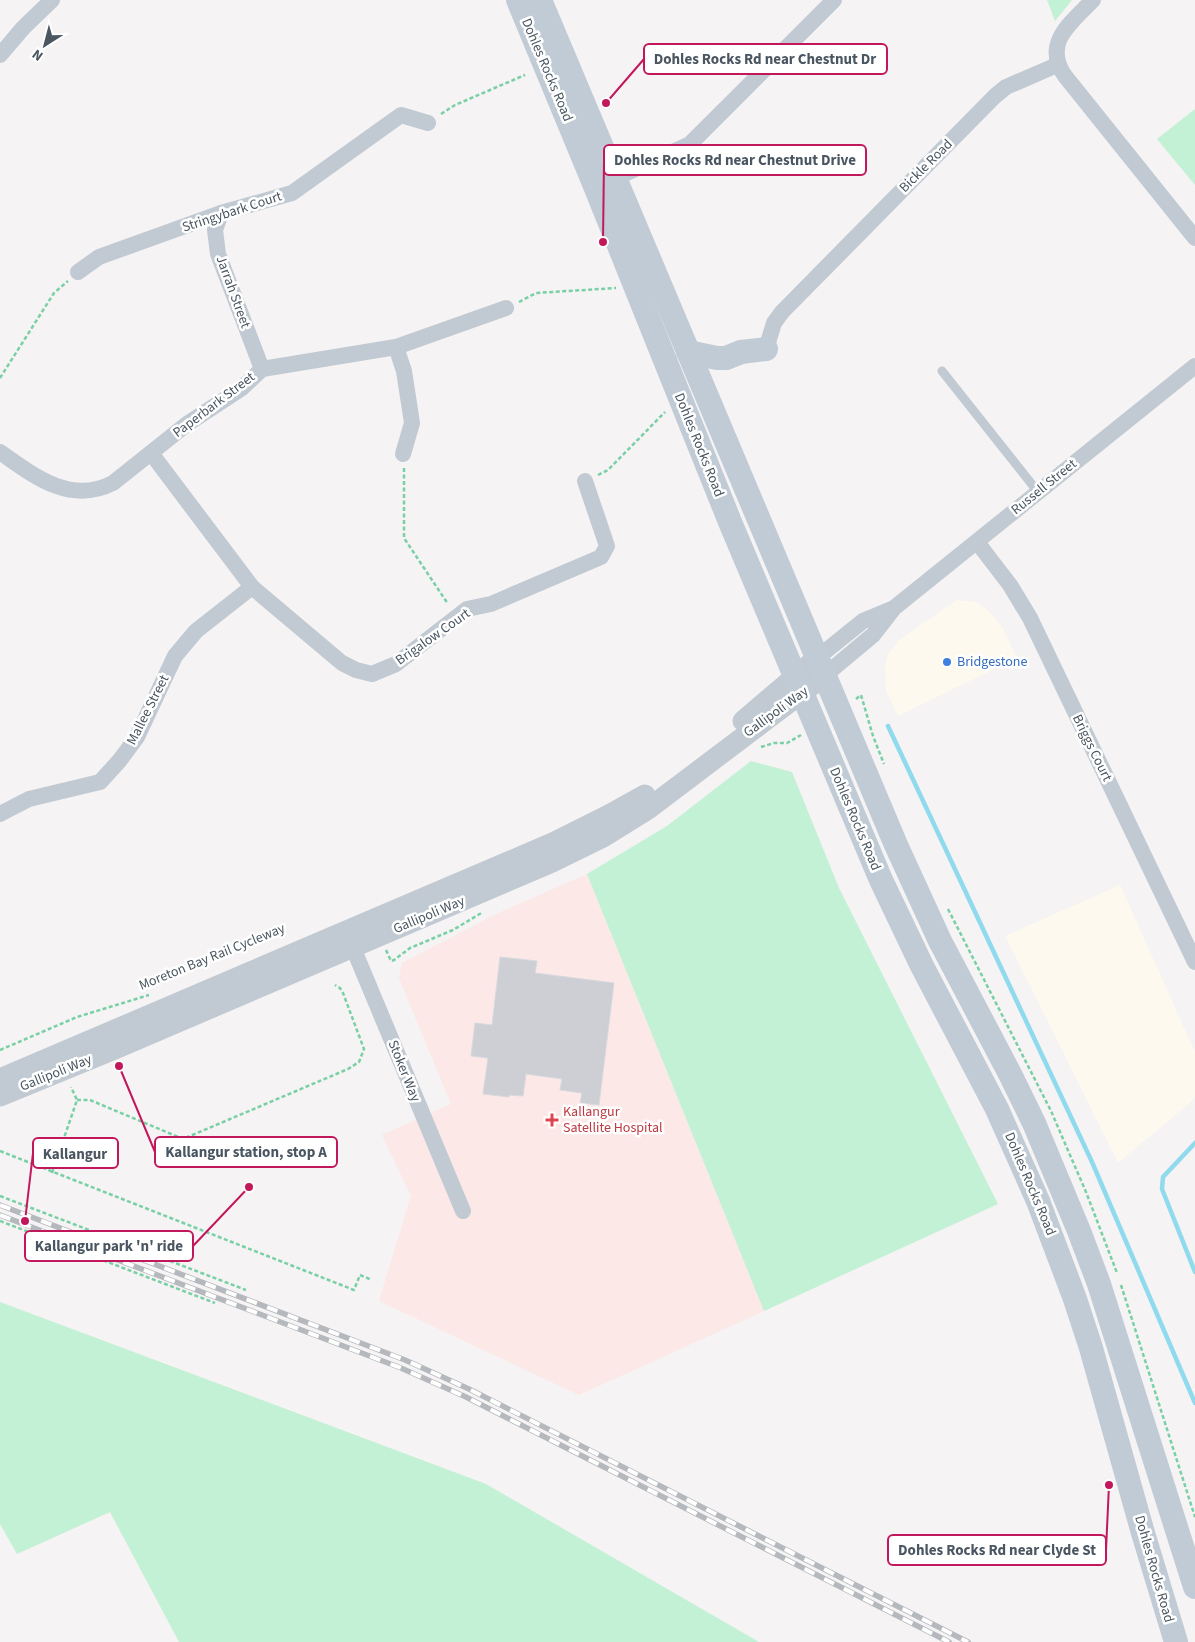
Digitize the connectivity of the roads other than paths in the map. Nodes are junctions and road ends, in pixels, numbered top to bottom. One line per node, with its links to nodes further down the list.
1 (52, 0): 6 (street)
2 (518, 0): 9 (main road, Dohles Rocks Road)
3 (540, 0): 9 (main road, Dohles Rocks Road)
4 (834, 0): 9 (street)
5 (1093, 0): 7 (street)
6 (0, 55)
7 (1057, 64): 11 (street); 15 (street, Bickle Road)
8 (428, 123): 10 (street, Stringybark Court)
9 (605, 182): 16 (main road, Dohles Rocks Road); 28 (main road, Dohles Rocks Road)
10 (221, 213): 12 (street, Stringybark Court); 18 (street, Jarrah Street)
11 (1195, 238)
12 (78, 272)
13 (506, 308): 14 (street, Paperbark Street)
14 (396, 347): 18 (street, Paperbark Street); 22 (street)
15 (766, 349): 16 (main road)
16 (688, 352): 27 (main road, Dohles Rocks Road)
17 (1195, 366): 24 (street, Russell Street)
18 (262, 369): 21 (street, Paperbark Street)
19 (942, 371): 24 (lane)
20 (0, 452): 21 (street, Paperbark Street)
21 (151, 454): 26 (street, Brigalow Court)
22 (403, 454)
23 (585, 481): 26 (street, Brigalow Court)
24 (1038, 492): 25 (street, Russell Street)
25 (977, 542): 27 (street, Russell Street); 31 (street, Briggs Court)
26 (252, 587): 29 (street, Mallee Street)
27 (820, 667): 28 (street, Gallipoli Way); 35 (main road, Dohles Rocks Road)
28 (799, 685): 30 (street, Gallipoli Way); 36 (main road, Dohles Rocks Road)
29 (0, 814)
30 (350, 940): 32 (street, Gallipoli Way); 33 (street, Gallipoli Way); 34 (street, Stoker Way)
31 (1195, 962)
32 (0, 1079)
33 (0, 1096)
34 (463, 1211)
35 (1195, 1587)
36 (1176, 1642)

